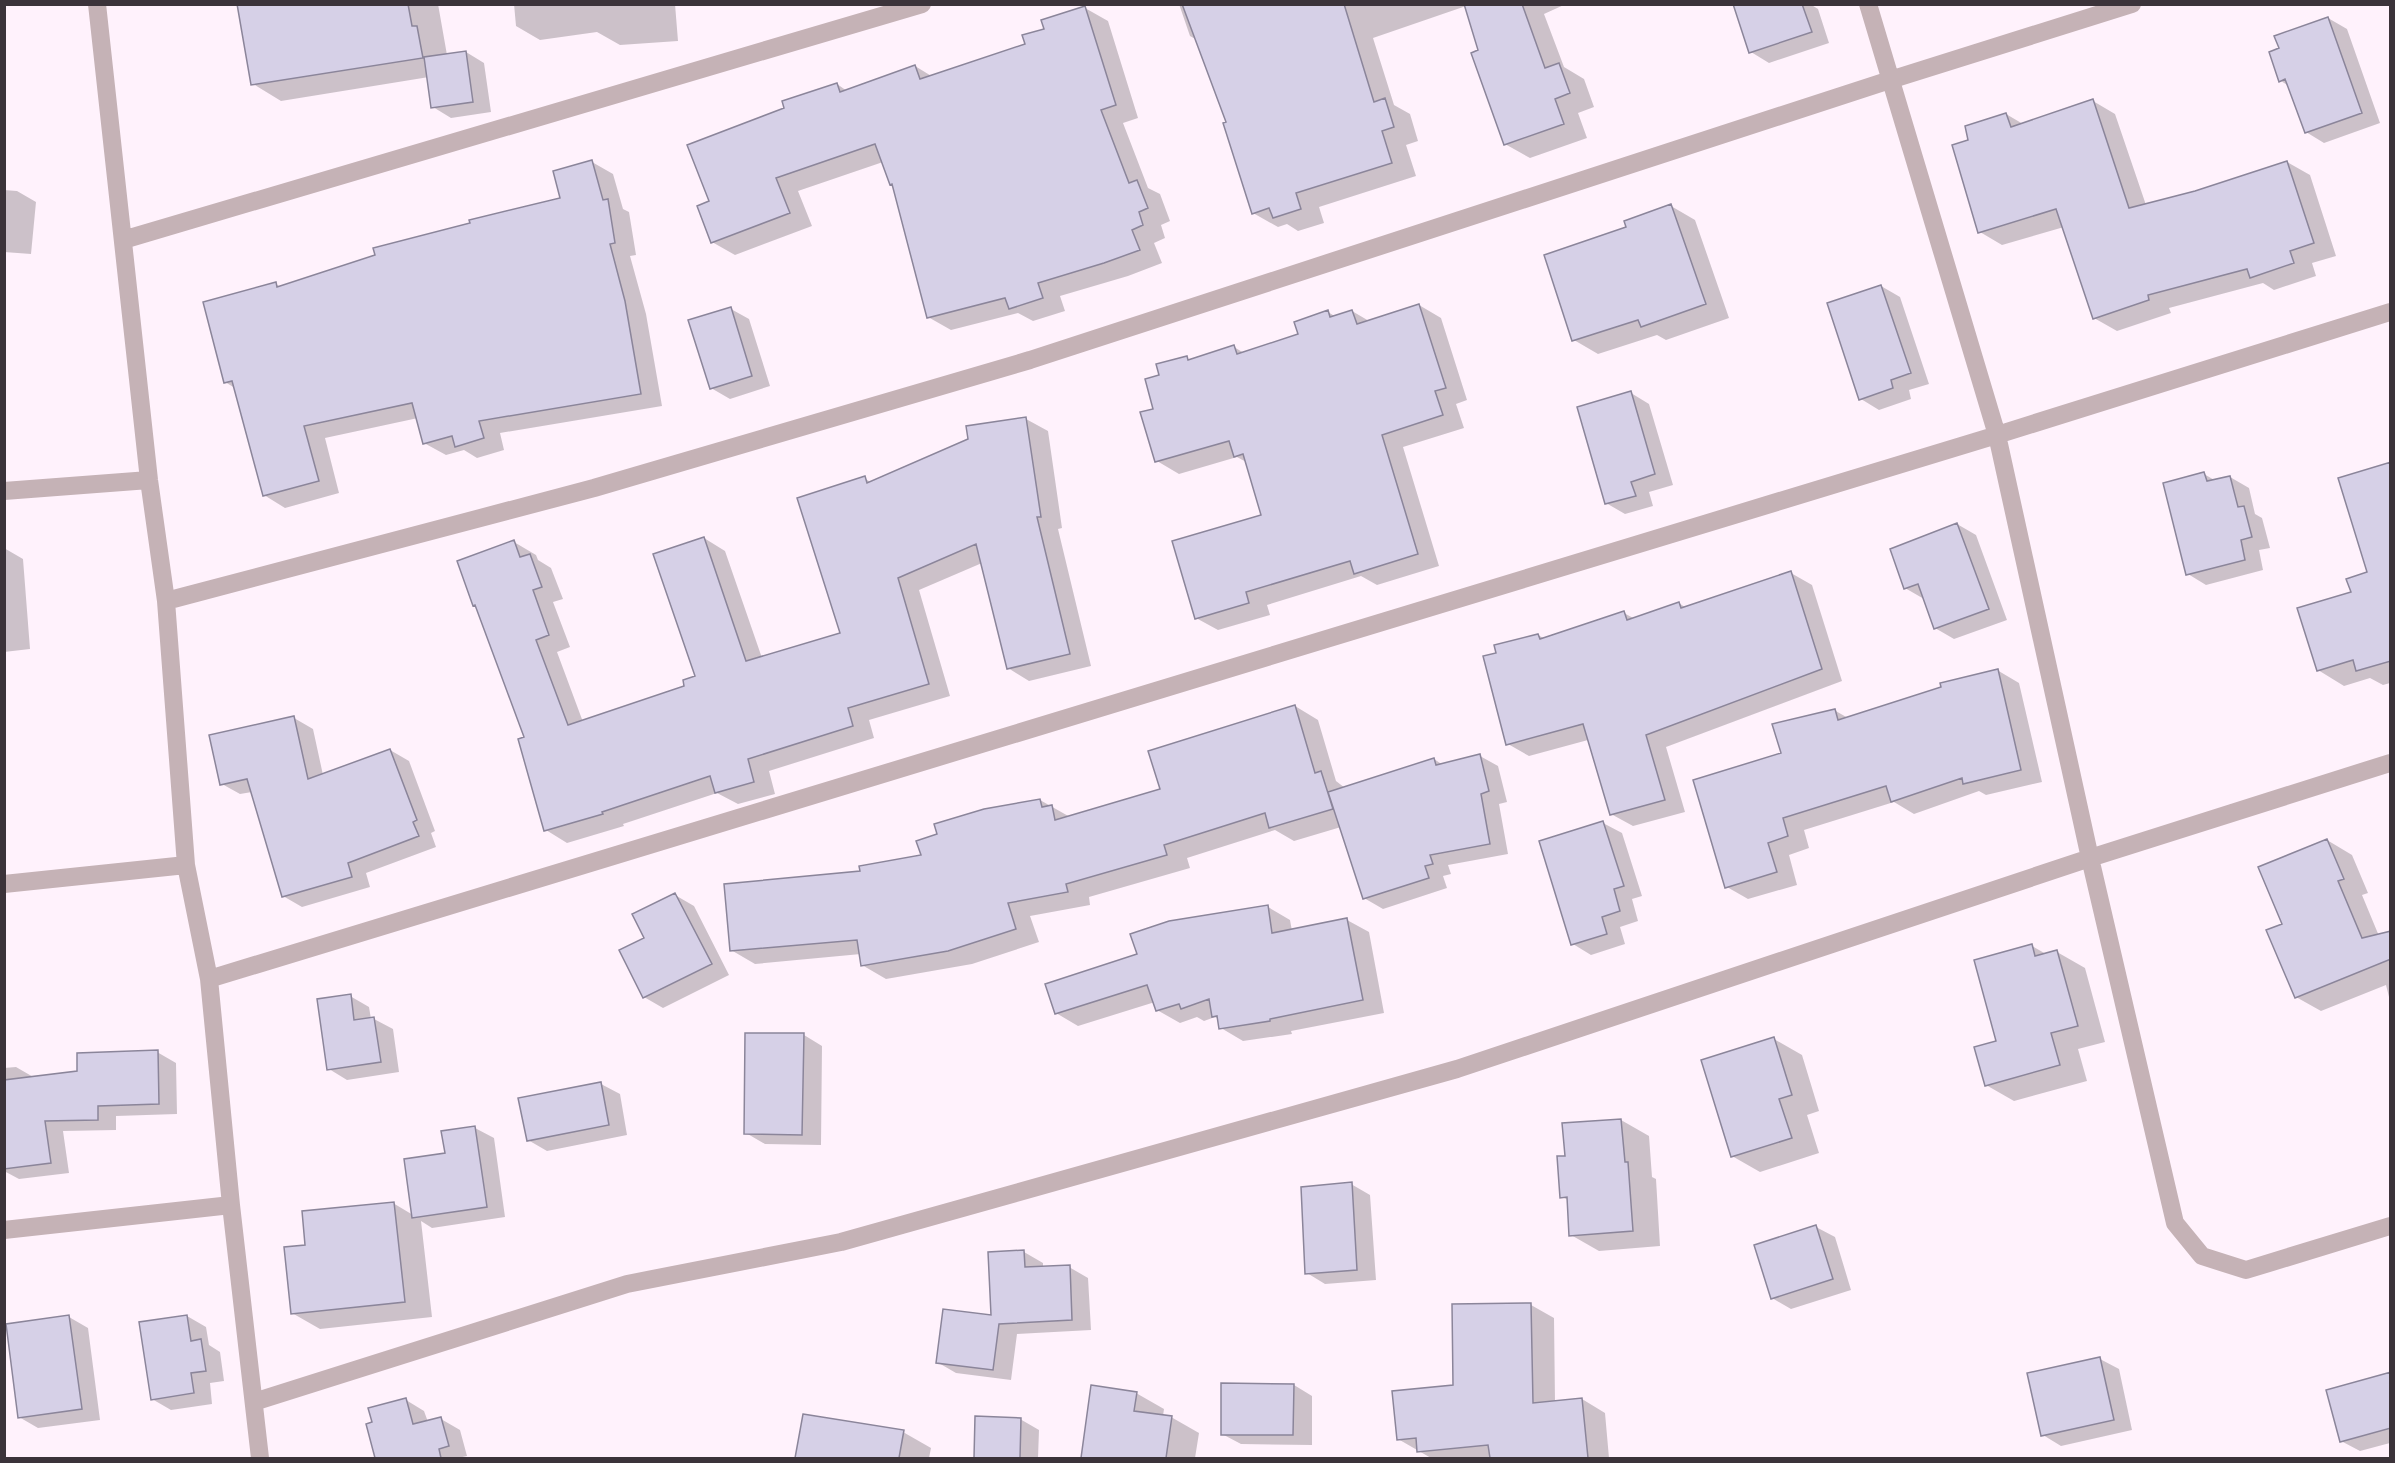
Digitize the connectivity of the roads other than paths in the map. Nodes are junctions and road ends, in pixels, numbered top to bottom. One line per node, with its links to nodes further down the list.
1 (97, 4): 6 (street)
2 (922, 4): 6 (street)
3 (1868, 4): 5 (street)
4 (2132, 4): 5 (street)
5 (1890, 80): 8 (street); 11 (street)
6 (123, 240): 9 (street)
7 (2391, 312): 8 (street)
8 (1997, 435): 13 (street); 16 (street)
9 (149, 480): 10 (street); 11 (street)
10 (4, 491)
11 (166, 601): 14 (street)
12 (2391, 763): 13 (street)
13 (2090, 858): 18 (street); 20 (street)
14 (186, 865): 15 (street); 16 (street)
15 (4, 884)
16 (209, 979): 17 (street)
17 (231, 1205): 19 (street); 20 (street)
18 (2391, 1226)
19 (4, 1230)
20 (254, 1402): 21 (street)
21 (260, 1458)

